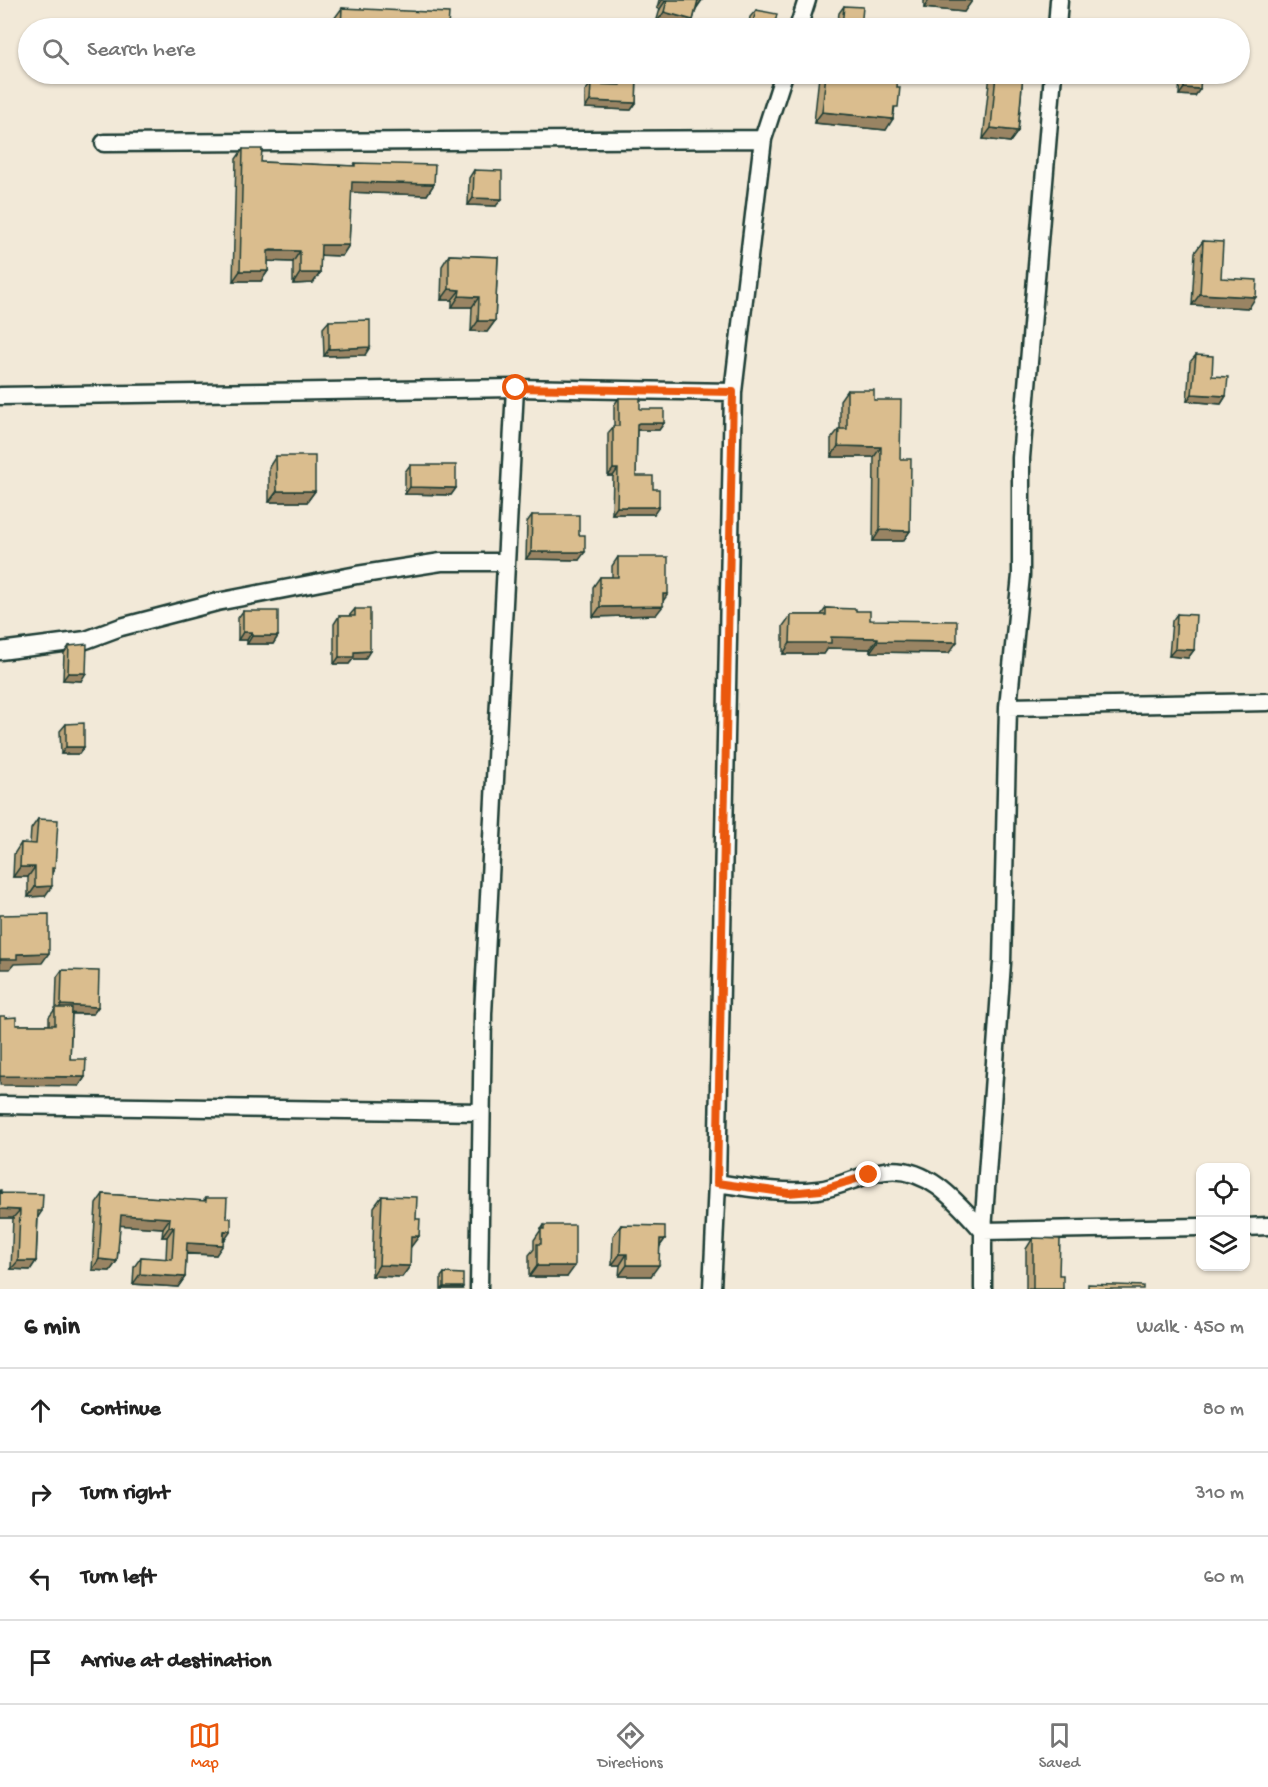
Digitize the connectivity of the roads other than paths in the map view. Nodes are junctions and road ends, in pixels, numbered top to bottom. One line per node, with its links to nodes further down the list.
1 (807, 0): 3 (street)
2 (1059, 0): 4 (street)
3 (801, 18)
4 (1058, 18)
5 (780, 84): 7 (street)
6 (1052, 84): 15 (street)
7 (763, 139): 8 (street); 10 (street)
8 (104, 143)
9 (516, 388): 10 (street); 11 (street); 12 (street)
10 (733, 392): 18 (street)
11 (0, 396)
12 (506, 562): 13 (street); 17 (street)
13 (0, 651)
14 (1268, 702): 15 (street)
15 (1008, 707): 22 (street)
16 (0, 1105): 17 (street)
17 (481, 1112): 23 (street)
18 (717, 1183): 22 (street); 24 (street)
19 (1268, 1226): 21 (street)
20 (1196, 1227): 22 (street)
21 (1250, 1227)
22 (983, 1231): 25 (street)
23 (479, 1289)
24 (712, 1289)
25 (983, 1289)

